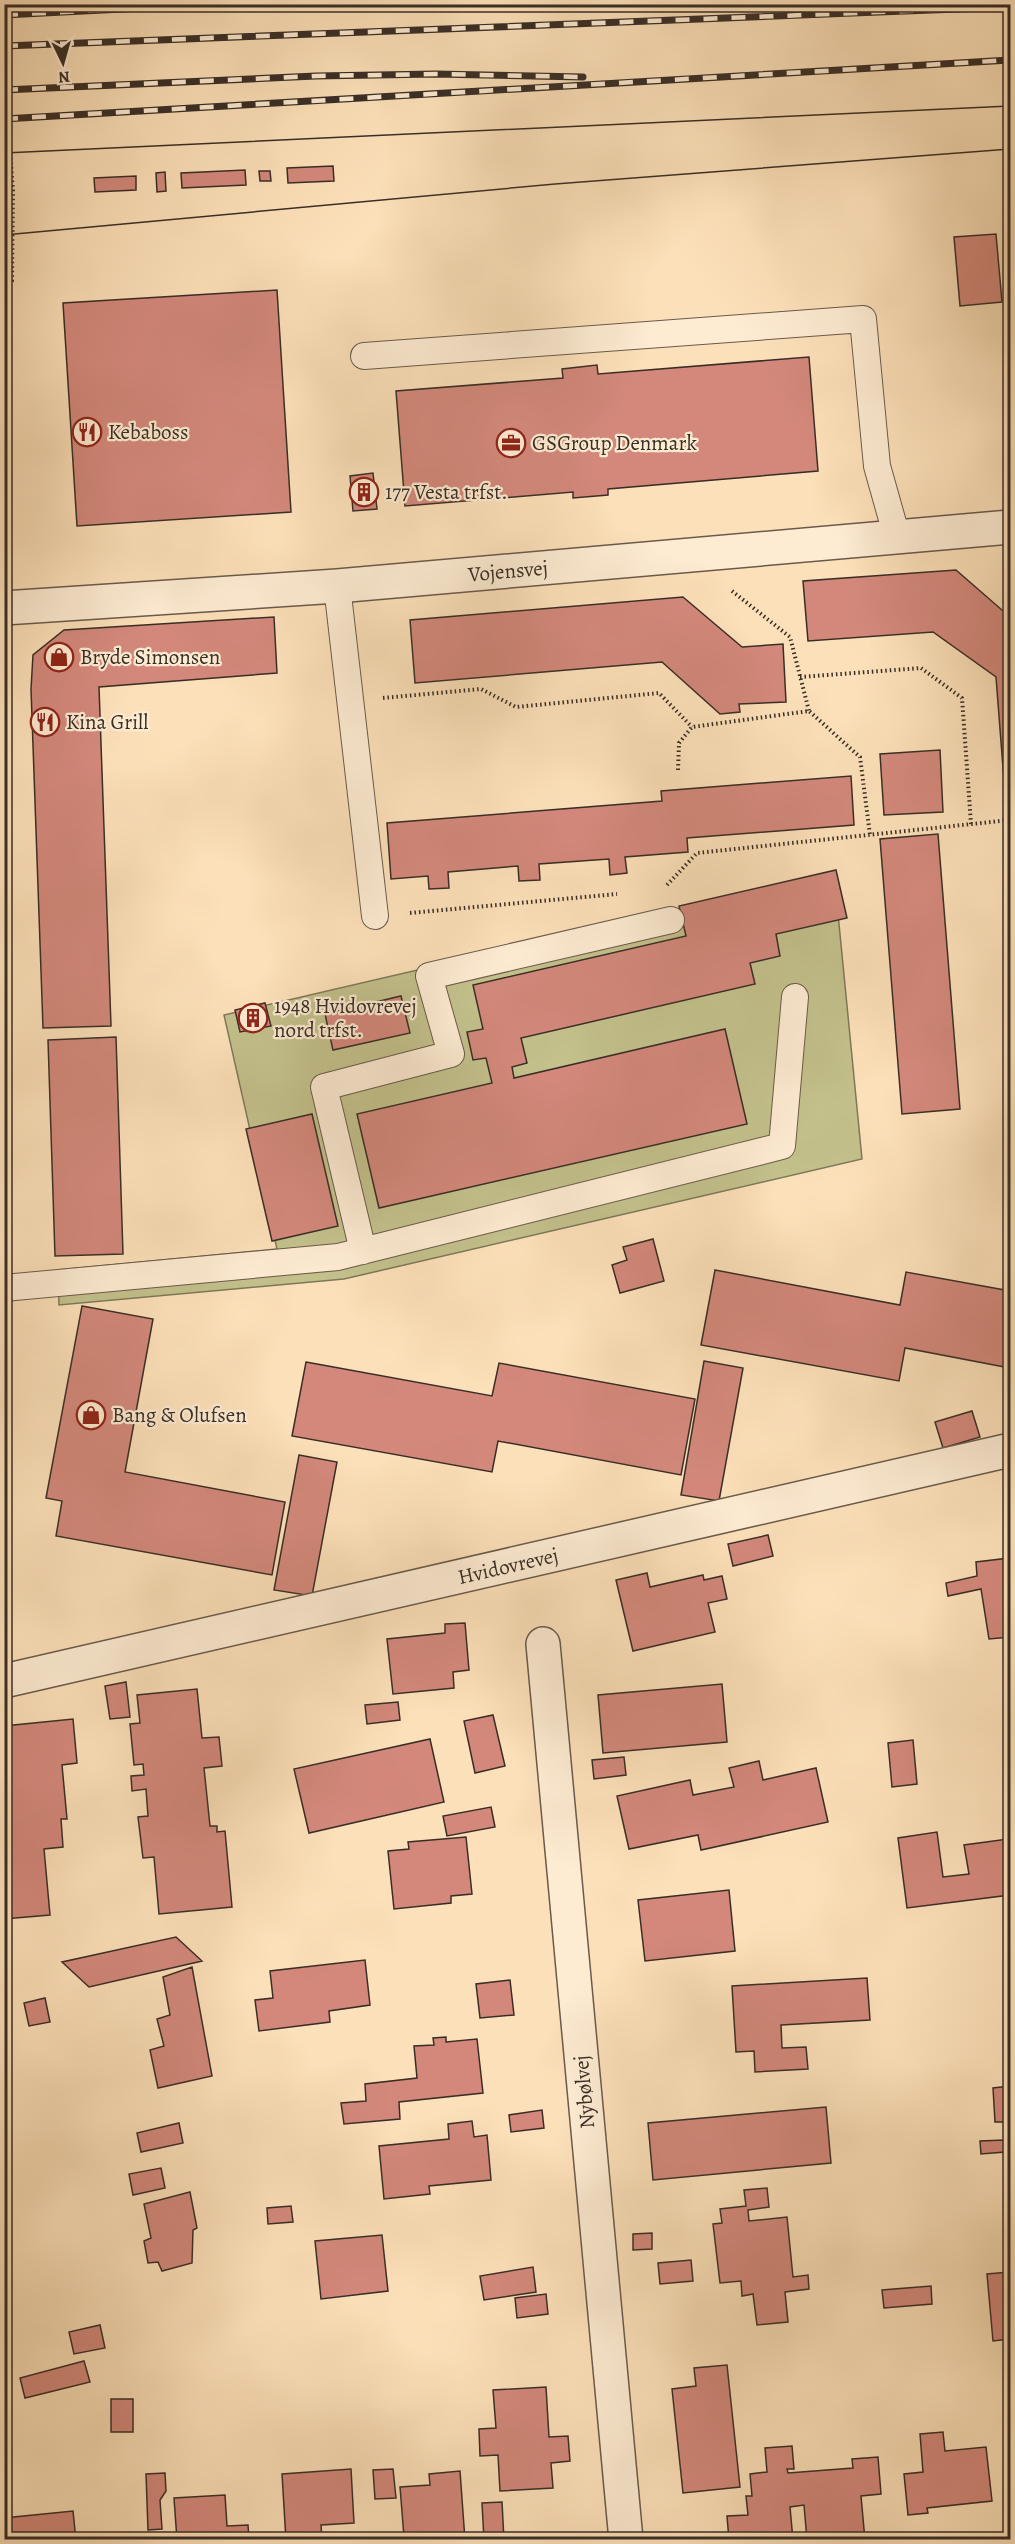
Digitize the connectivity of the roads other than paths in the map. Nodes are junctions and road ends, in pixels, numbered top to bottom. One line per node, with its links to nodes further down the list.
1 (363, 356): 3 (lane)
2 (1011, 527): 3 (street, Vojensvej)
3 (897, 537): 4 (street, Vojensvej)
4 (337, 586): 5 (street, Vojensvej); 6 (lane)
5 (4, 608)
6 (375, 916)
7 (671, 920): 9 (lane)
8 (795, 998): 9 (lane)
9 (363, 1251): 10 (lane)
10 (4, 1288)
11 (1011, 1450): 13 (street, Hvidovrevej)
12 (543, 1644): 14 (street, Nybølvej)
13 (4, 1682)
14 (626, 2540)

